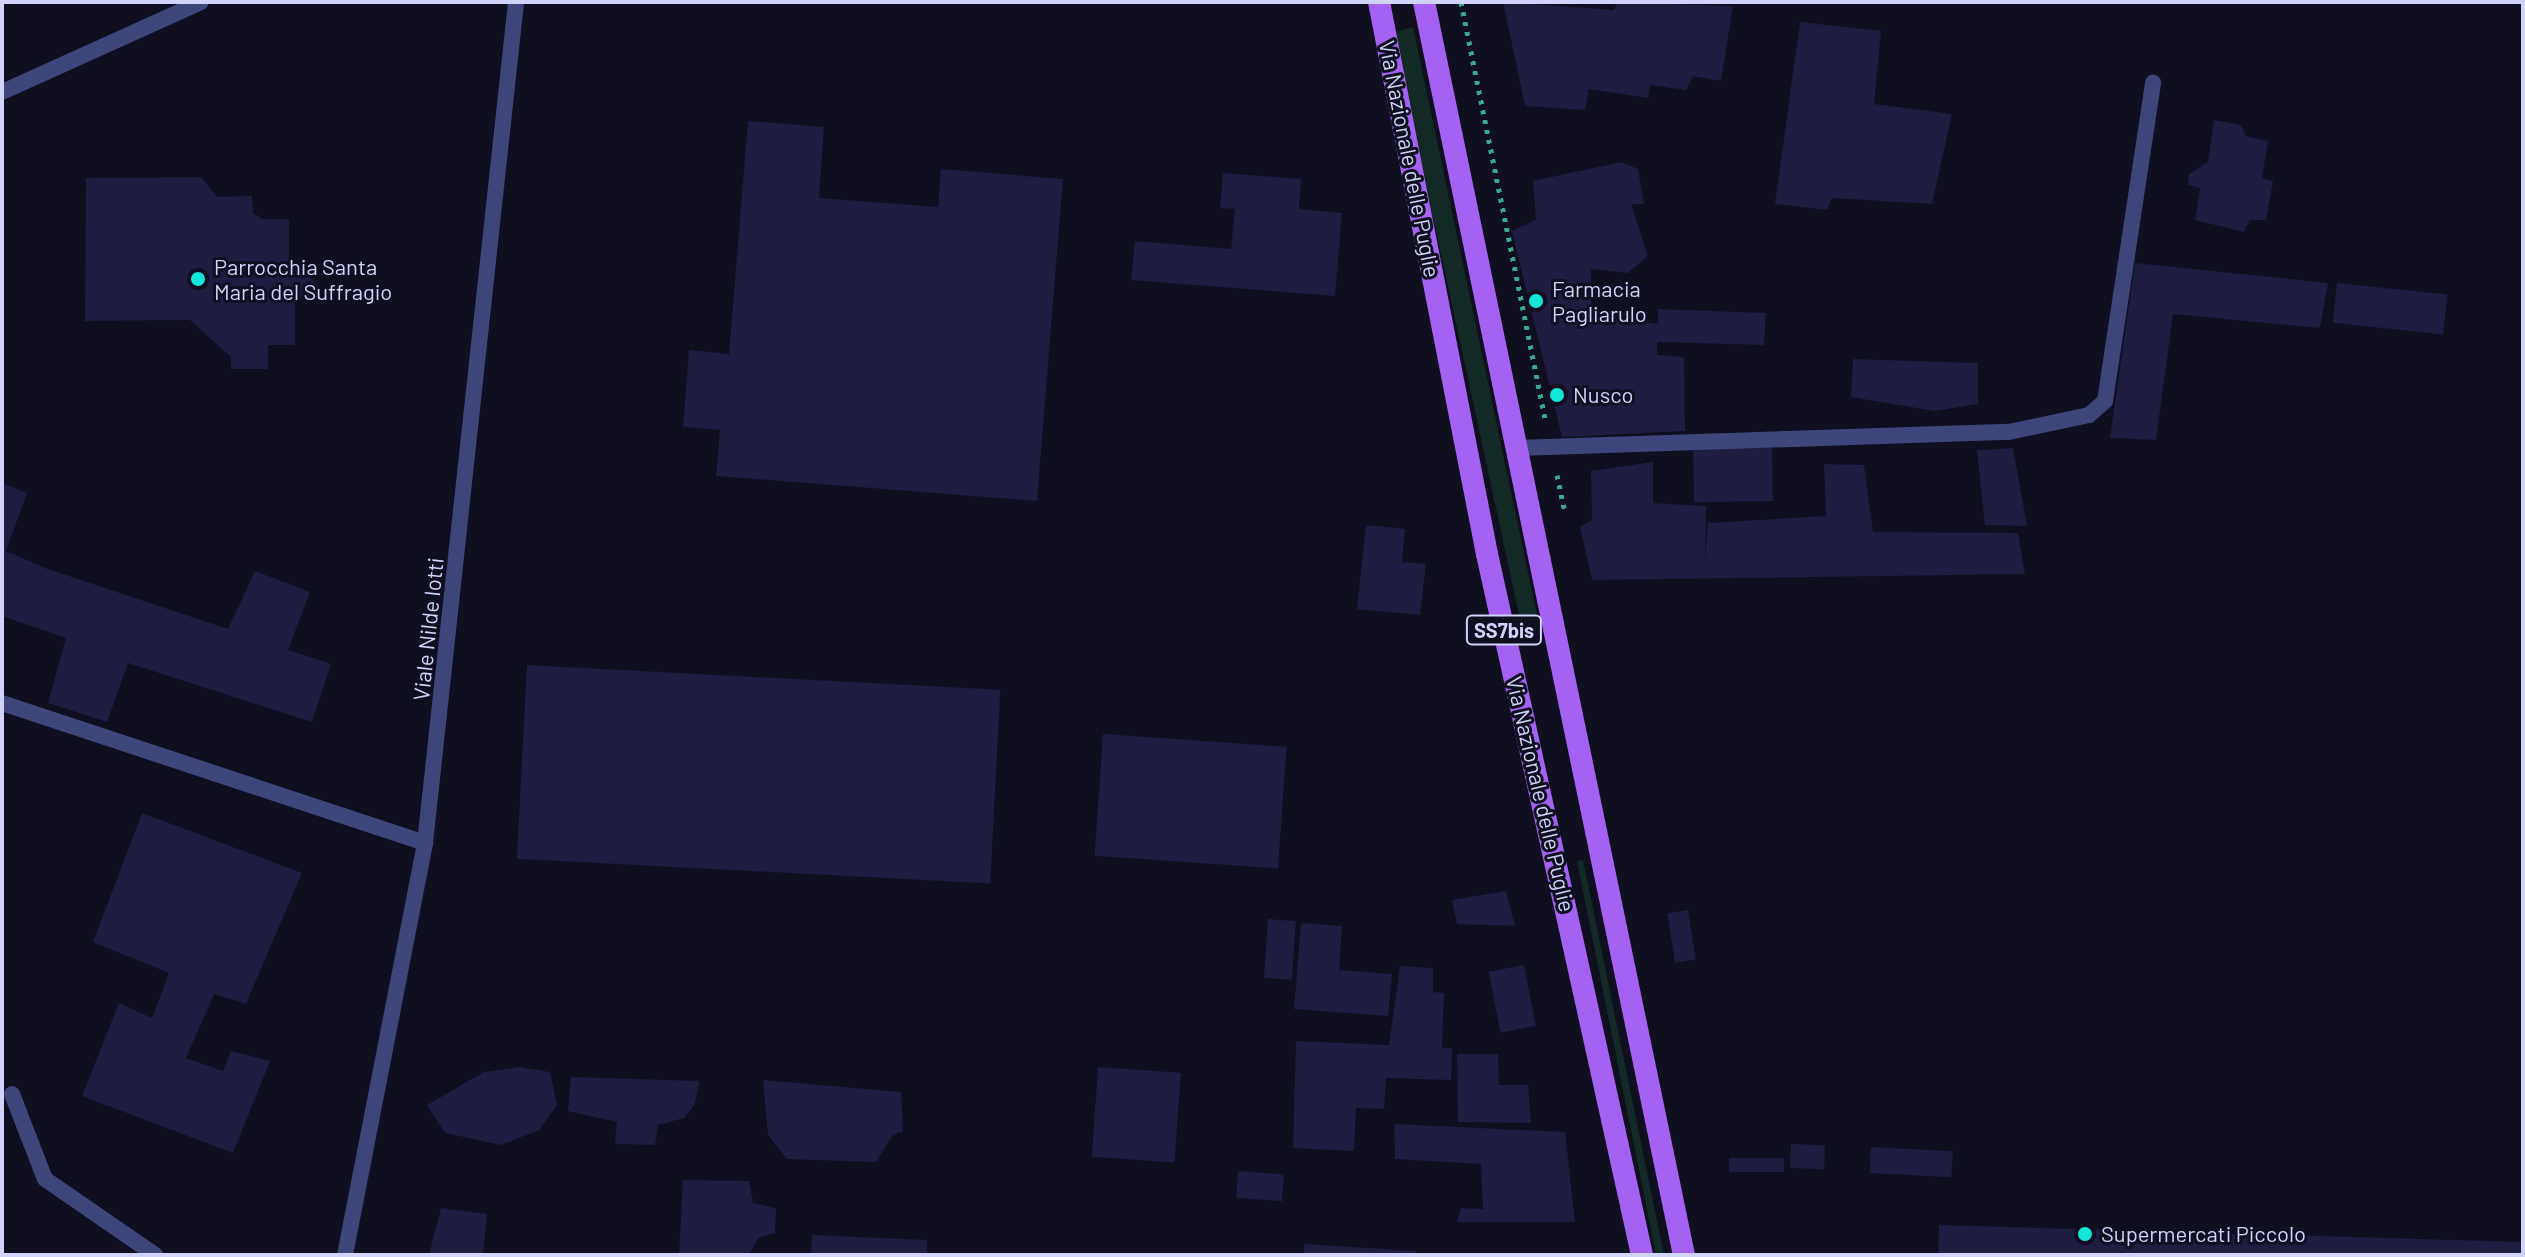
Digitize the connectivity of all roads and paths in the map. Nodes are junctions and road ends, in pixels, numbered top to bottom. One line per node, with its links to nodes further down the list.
1 (201, 2): 6 (street)
2 (516, 2): 9 (street, Viale Nilde Iotti)
3 (1379, 2): 13 (main road, Via Nazionale delle Puglie / SS7bis)
4 (1424, 2): 7 (main road, Via Nazionale delle Puglie / SS7bis)
5 (2153, 83): 7 (street)
6 (2, 92)
7 (1518, 448): 14 (main road, Via Nazionale delle Puglie / SS7bis)
8 (2, 703): 9 (street)
9 (425, 843): 12 (street, Viale Nilde Iotti)
10 (12, 1094): 11 (street)
11 (155, 1255)
12 (345, 1255)
13 (1642, 1255)
14 (1684, 1255)

